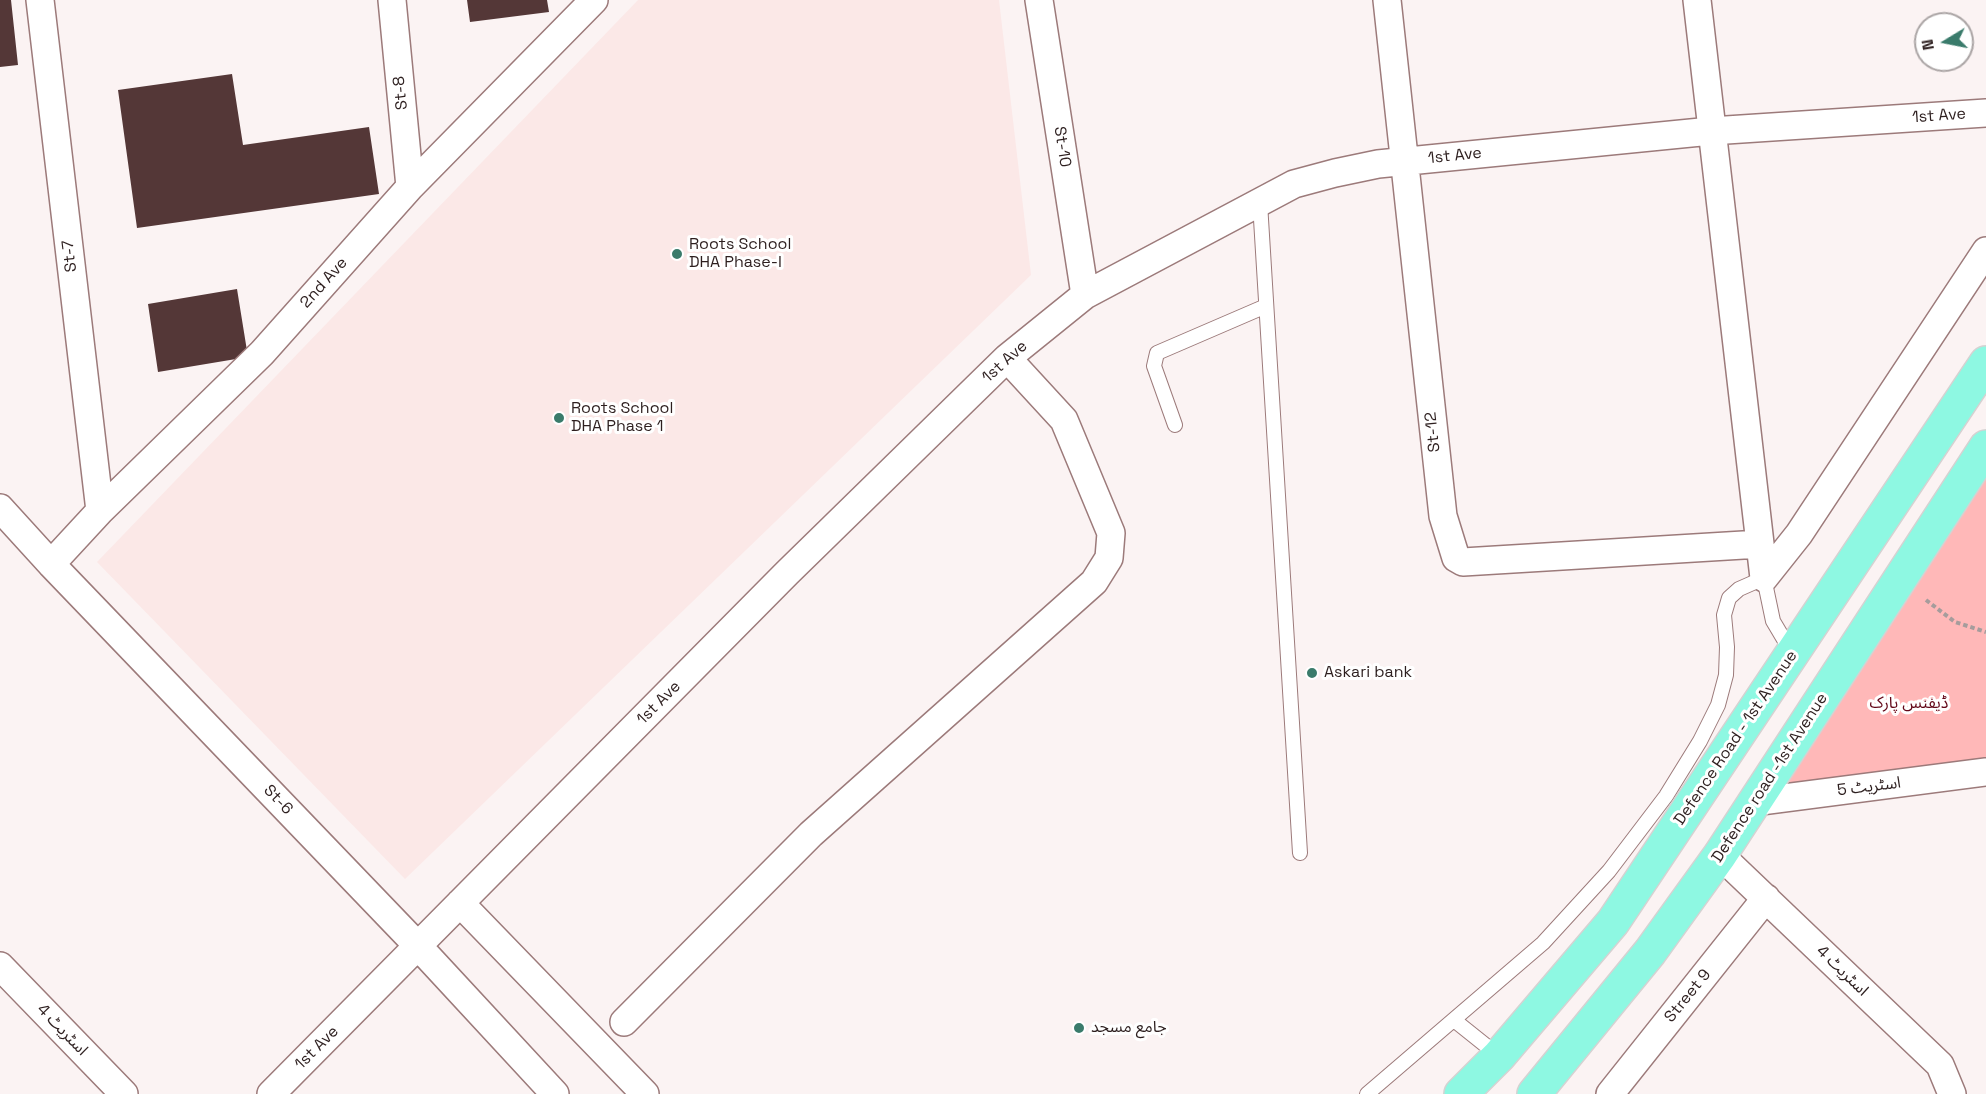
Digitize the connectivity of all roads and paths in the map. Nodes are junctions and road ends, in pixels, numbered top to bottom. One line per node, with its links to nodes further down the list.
1 (40, 0): 20 (street, St-7)
2 (392, 0): 10 (street, St-8)
3 (594, 0): 10 (street, 2nd Ave)
4 (1039, 0): 13 (street, St-10)
5 (1386, 0): 9 (street, St-12)
6 (1697, 0): 8 (street)
7 (1986, 113): 8 (street, 1st Ave)
8 (1711, 131): 9 (street, 1st Ave); 21 (street)
9 (1404, 161): 11 (street, 1st Ave); 21 (street, St-12)
10 (410, 187): 20 (street, 2nd Ave)
11 (1260, 203): 13 (street, 1st Ave); 14 (lane)
12 (1986, 251): 23 (street)
13 (1085, 295): 15 (street, 1st Ave)
14 (1266, 306): 17 (lane); 29 (lane)
15 (1007, 358): 32 (street, 1st Ave); 36 (street)
16 (1986, 363): 26 (main road, Defence Road - 1st Avenue)
17 (1174, 425)
18 (1986, 447): 24 (main road, Defence road -1st Avenue)
19 (0, 508): 22 (street, St-6)
20 (100, 511): 22 (street, 2nd Ave)
21 (1760, 544): 23 (street)
22 (51, 564): 33 (street, St-6)
23 (1764, 578): 26 (lane); 35 (lane)
24 (1899, 579): 25 (path); 28 (main road, Defence road -1st Avenue)
25 (1986, 632)
26 (1793, 654): 37 (main road, Defence Road - 1st Avenue)
27 (1986, 772): 28 (street, اسٹریٹ 5)
28 (1753, 802): 30 (main road, Defence road -1st Avenue)
29 (1300, 853)
30 (1720, 855): 31 (street, اسٹریٹ 4); 44 (main road, Defence road -1st Avenue)
31 (1766, 898): 45 (street, Street 9); 46 (street, اسٹریٹ 4)
32 (460, 903): 33 (street, 1st Ave); 41 (street)
33 (418, 946): 39 (street, 1st Ave); 40 (street, St-6)
34 (0, 966): 38 (street, اسٹریٹ 4)
35 (1454, 1020): 37 (lane); 42 (lane)
36 (624, 1022)
37 (1499, 1056): 43 (main road, Defence Road - 1st Avenue)
38 (124, 1094)
39 (271, 1094)
40 (555, 1094)
41 (645, 1094)
42 (1367, 1094)
43 (1461, 1094)
44 (1534, 1094)
45 (1611, 1094)
46 (1952, 1094)

